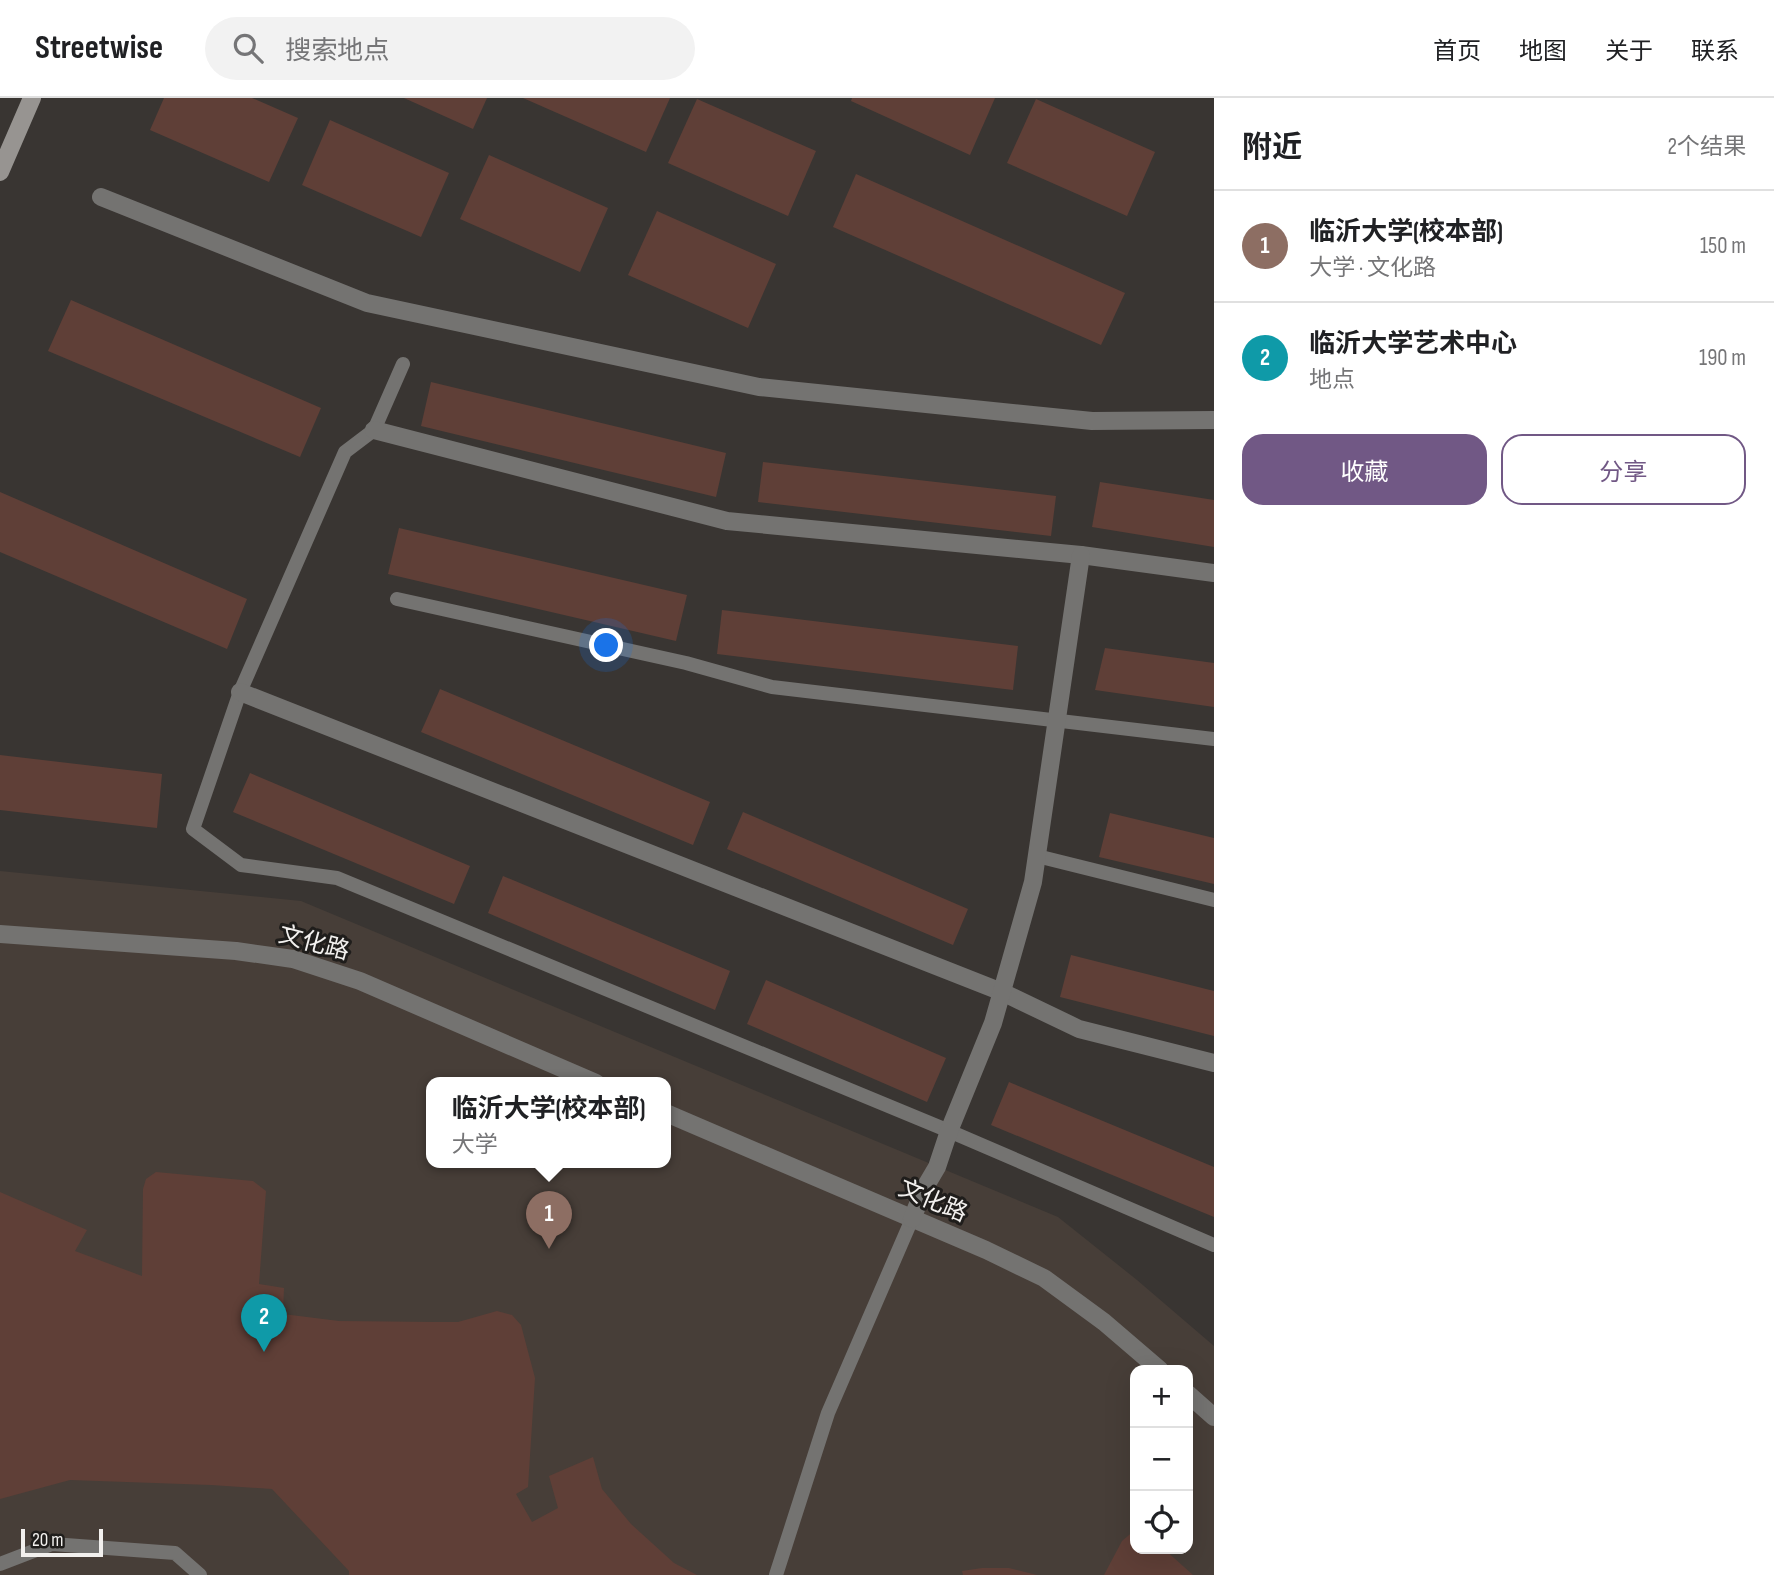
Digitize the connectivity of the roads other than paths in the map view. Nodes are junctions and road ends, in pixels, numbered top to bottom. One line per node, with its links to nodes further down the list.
1 (32, 98): 2 (street)
2 (0, 172)
3 (101, 197): 5 (street)
4 (403, 365): 6 (lane)
5 (1214, 420)
6 (374, 430): 7 (street); 10 (lane)
7 (1081, 555): 8 (street); 11 (street)
8 (1214, 573)
9 (397, 599): 11 (lane)
10 (240, 692): 16 (street); 20 (lane)
11 (1057, 722): 12 (lane); 13 (street)
12 (1214, 739)
13 (1037, 856): 14 (lane); 16 (street)
14 (1214, 900)
15 (0, 934): 18 (street, 文化路)
16 (1002, 992): 17 (street); 20 (street)
17 (1214, 1063)
18 (582, 1077)
19 (671, 1115): 21 (street, 文化路)
20 (949, 1131): 21 (street); 22 (lane)
21 (912, 1219): 23 (street, 文化路); 28 (lane)
22 (1214, 1245)
23 (1154, 1365)
24 (1193, 1398): 25 (street)
25 (1214, 1417)
26 (0, 1564): 27 (lane)
27 (200, 1575)
28 (776, 1575)

